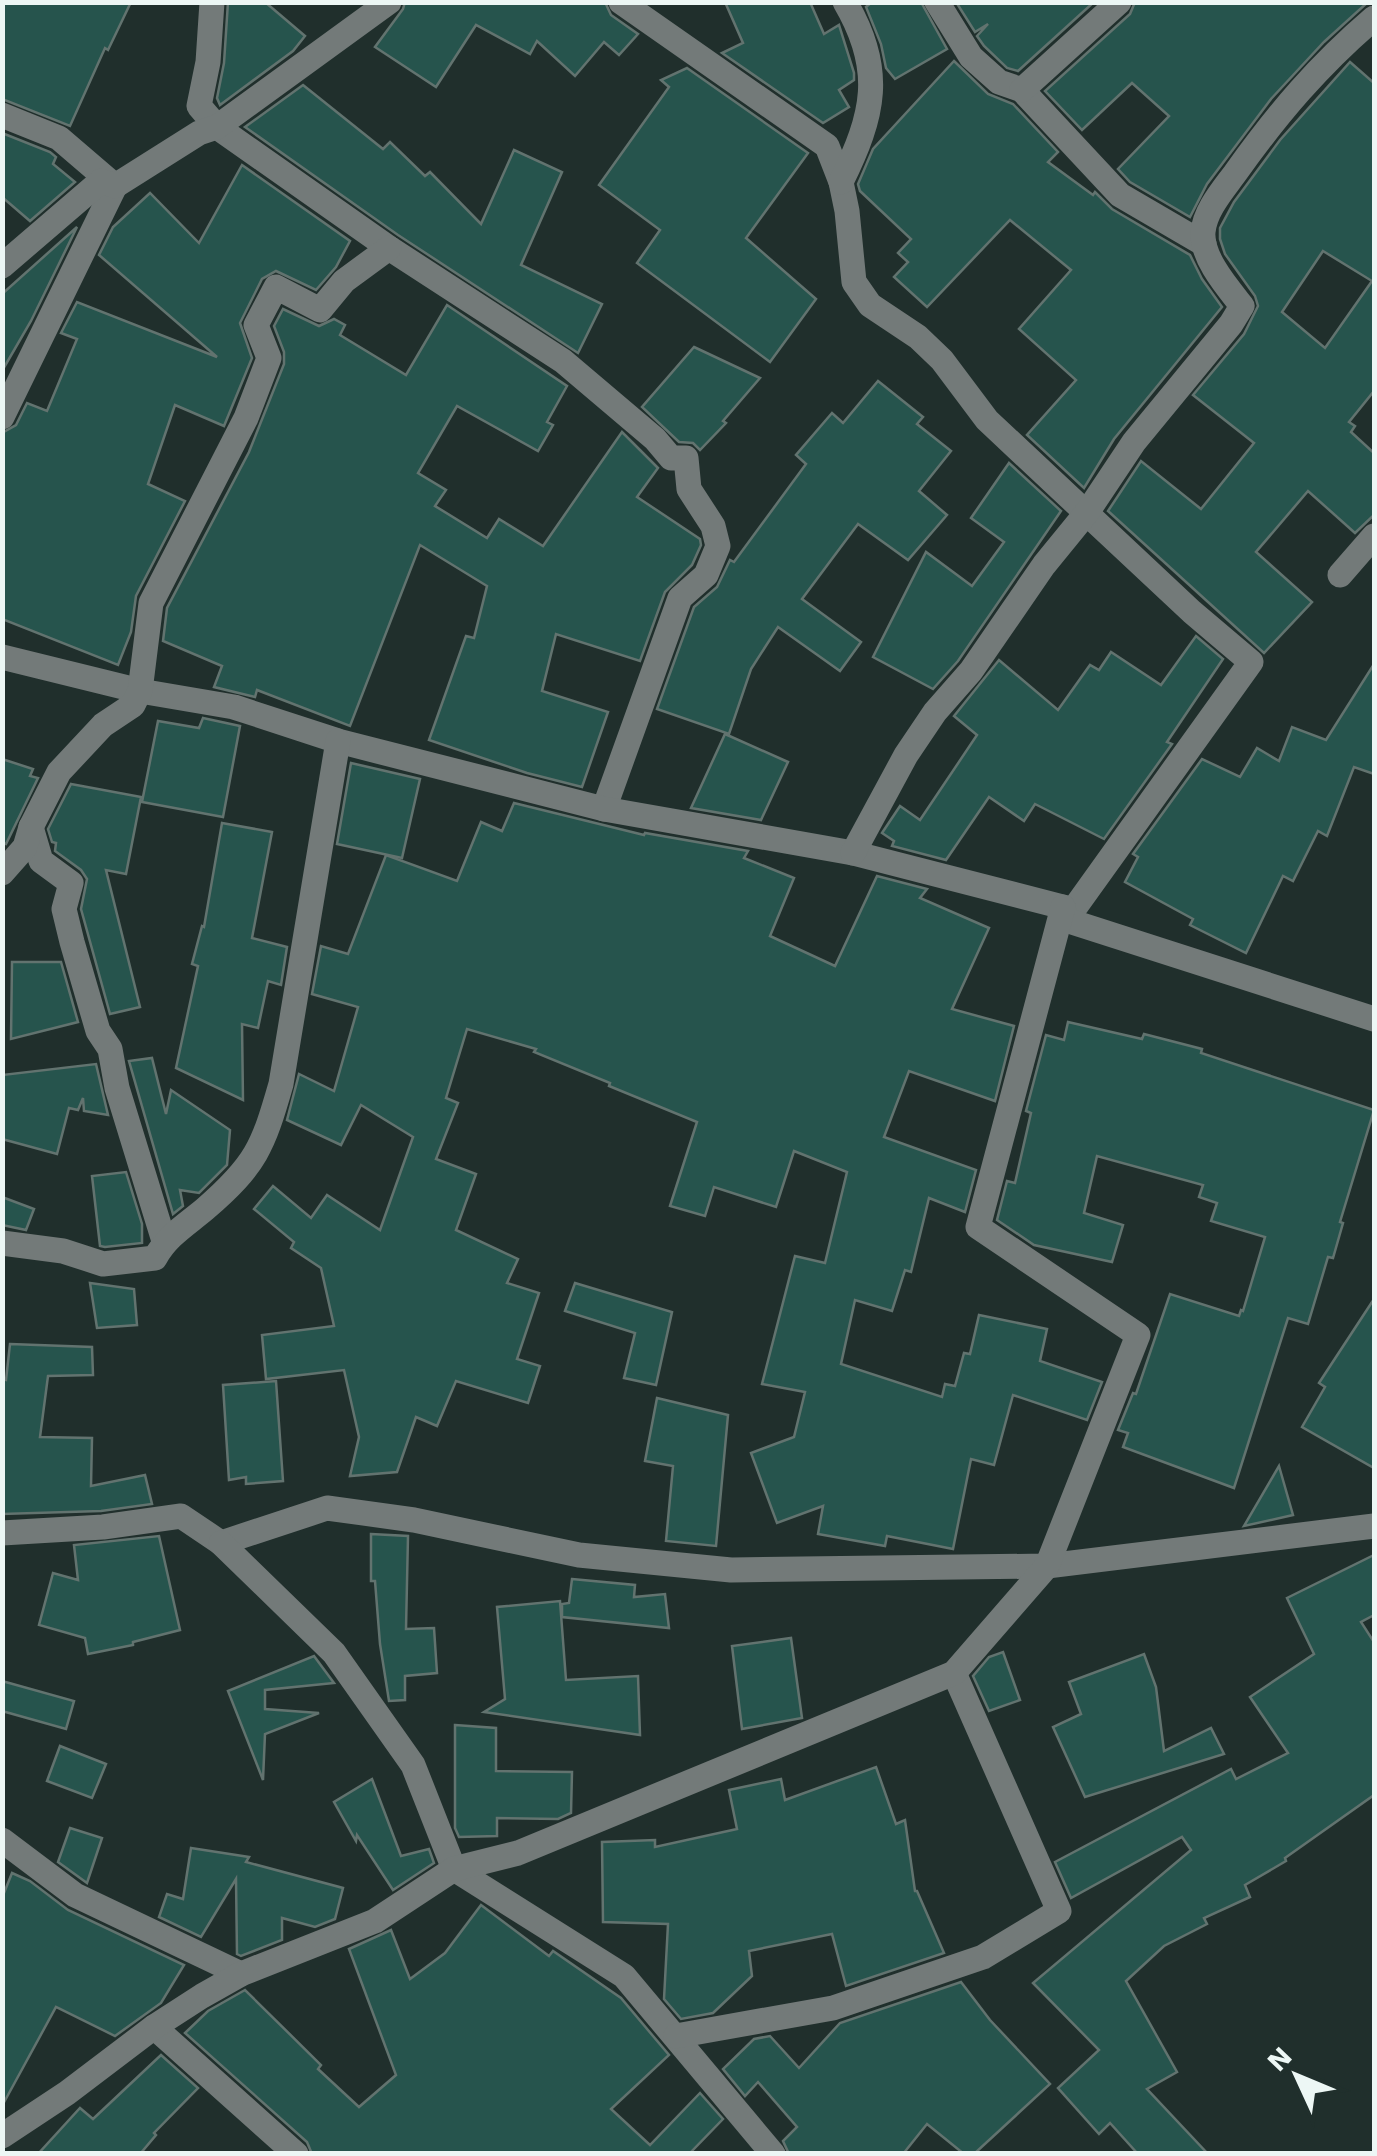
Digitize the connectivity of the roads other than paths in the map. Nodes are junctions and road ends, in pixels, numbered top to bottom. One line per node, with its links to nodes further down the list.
1 (212, 2): 11 (street)
2 (389, 2): 11 (street)
3 (620, 2): 12 (street)
4 (845, 2): 12 (street)
5 (936, 2): 8 (street)
6 (1119, 2): 8 (street)
7 (1374, 18): 14 (street)
8 (1022, 90): 14 (street)
9 (2, 115): 13 (street)
10 (2, 124): 13 (street)
11 (217, 126): 13 (street); 15 (street)
12 (841, 182): 18 (street)
13 (108, 184): 16 (street); 17 (street)
14 (1204, 244): 18 (street)
15 (389, 248): 22 (street); 24 (street)
16 (2, 266)
17 (2, 417)
18 (1088, 511): 26 (street); 28 (street)
19 (1372, 541): 20 (street)
20 (1340, 574)
21 (2, 656): 22 (street)
22 (140, 690): 23 (street); 25 (street)
23 (338, 741): 24 (street); 30 (street)
24 (604, 809): 26 (street)
25 (31, 827): 27 (street); 30 (street)
26 (854, 852): 28 (street)
27 (2, 874)
28 (1064, 914): 29 (street); 35 (street)
29 (1374, 1019)
30 (164, 1241): 31 (street)
31 (2, 1243)
32 (1374, 1526): 35 (street)
33 (2, 1532): 34 (street)
34 (221, 1543): 35 (street); 38 (street)
35 (1047, 1566): 36 (street)
36 (954, 1673): 38 (street); 41 (street)
37 (2, 1840): 39 (street)
38 (454, 1869): 39 (street); 41 (street)
39 (242, 1974): 40 (street)
40 (154, 2026): 42 (street); 43 (street)
41 (676, 2036): 44 (street)
42 (2, 2136)
43 (296, 2154)
44 (772, 2154)

